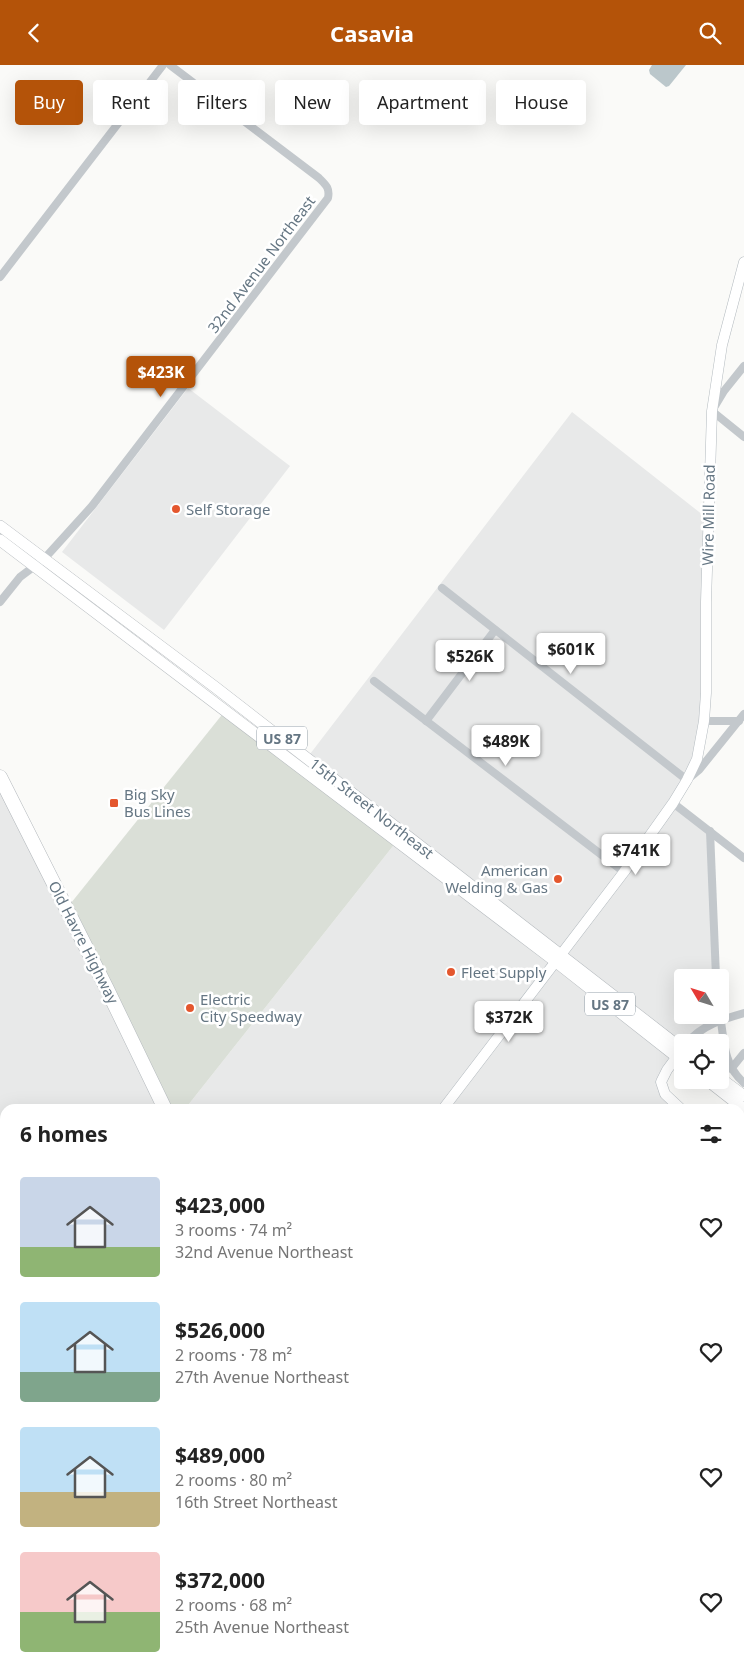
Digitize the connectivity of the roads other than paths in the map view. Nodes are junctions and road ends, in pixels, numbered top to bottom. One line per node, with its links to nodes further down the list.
1 (163, 65): 4 (street)
2 (170, 65): 10 (street, 32nd Avenue Northeast)
3 (744, 262): 6 (street, Wire Mill Road)
4 (0, 277)
5 (744, 366): 6 (street)
6 (712, 411): 7 (street); 17 (street, Wire Mill Road)
7 (744, 437)
8 (0, 526): 10 (main road, 15th Street Northeast / US 87)
9 (0, 540): 10 (main road, 15th Street Northeast / US 87)
10 (39, 563): 12 (street, 32nd Avenue Northeast); 25 (main road, 15th Street Northeast / US 87)
11 (442, 588): 13 (street)
12 (0, 602)
13 (495, 630): 16 (street); 19 (street)
14 (374, 681): 16 (street)
15 (744, 714): 18 (street)
16 (426, 721): 24 (street)
17 (704, 721): 18 (street); 19 (street, Wire Mill Road)
18 (738, 721): 19 (street)
19 (689, 775): 21 (street, Wire Mill Road)
20 (0, 777): 40 (highway, Old Havre Highway)
21 (673, 803): 22 (street); 24 (street, Wire Mill Road)
22 (710, 831): 23 (street); 26 (street)
23 (744, 858)
24 (624, 872): 25 (street, Wire Mill Road)
25 (558, 958): 32 (main road, 15th Street Northeast / US 87); 41 (street, Wire Mill Road)
26 (716, 969)
27 (744, 1013): 28 (street)
28 (729, 1016)
29 (709, 1024): 31 (street)
30 (721, 1024): 35 (street)
31 (696, 1034)
32 (674, 1048)
33 (744, 1053): 35 (street)
34 (674, 1062): 42 (street)
35 (731, 1069): 36 (street)
36 (744, 1083)
37 (729, 1085): 39 (main road)
38 (718, 1089): 43 (main road)
39 (744, 1096)
40 (163, 1104)
41 (447, 1104)
42 (676, 1104)
43 (738, 1104)

